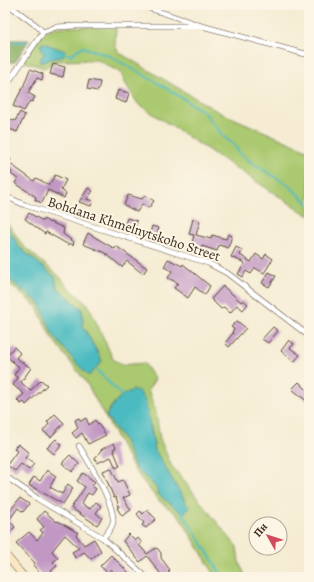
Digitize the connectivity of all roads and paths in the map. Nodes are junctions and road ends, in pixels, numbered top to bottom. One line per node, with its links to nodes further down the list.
1 (9, 5): 4 (street)
2 (140, 5): 3 (street)
3 (202, 26): 4 (street); 5 (street)
4 (43, 32): 6 (street)
5 (309, 55)
6 (5, 87)
7 (5, 196): 8 (street, Bohdana Khmelnytskoho Street)
8 (309, 336)
9 (79, 446): 11 (street)
10 (5, 476): 11 (street)
11 (103, 538): 14 (street)
12 (5, 554): 13 (street)
13 (24, 577)
14 (146, 577)

